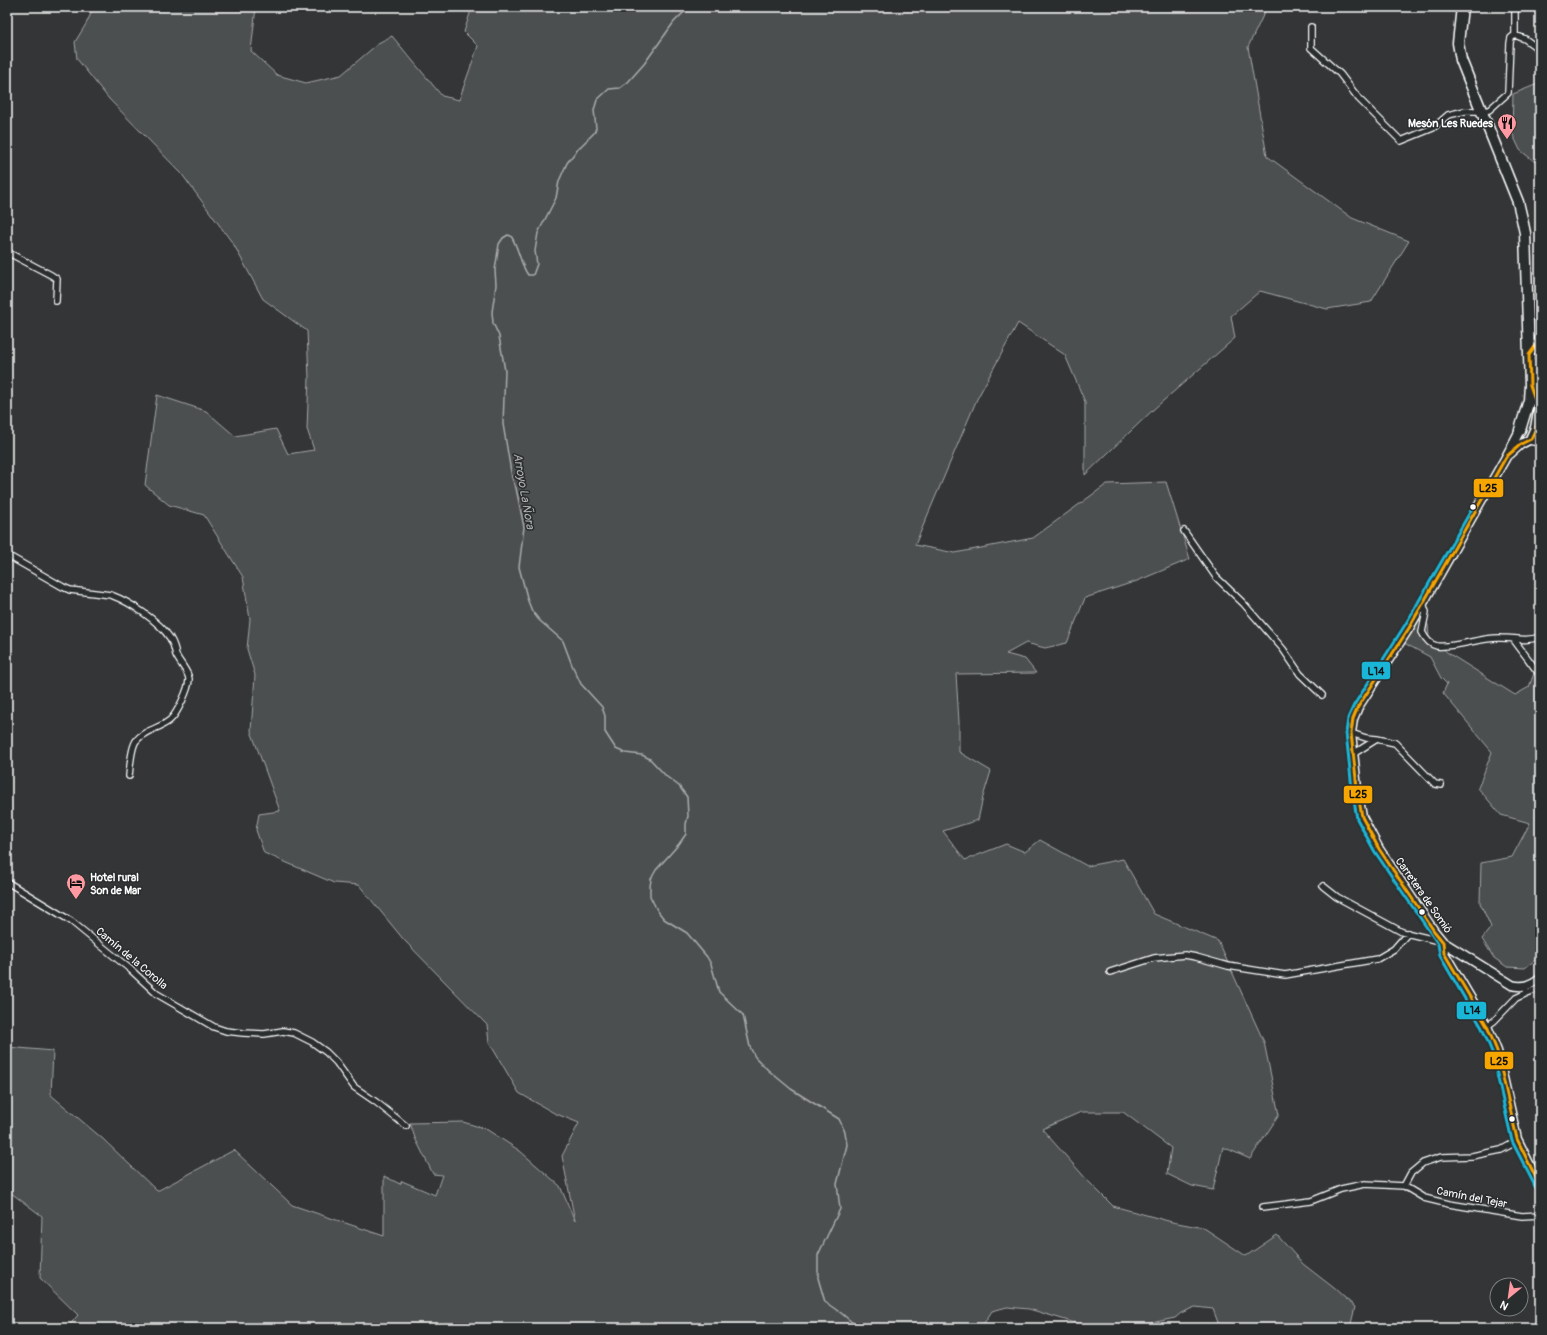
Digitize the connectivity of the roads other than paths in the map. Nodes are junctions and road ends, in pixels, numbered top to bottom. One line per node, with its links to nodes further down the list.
1 (1462, 7): 6 (highway)
2 (1515, 7): 4 (street)
3 (1311, 27): 6 (street)
4 (1515, 35): 5 (street); 6 (street)
5 (1540, 50)
6 (1481, 112): 10 (highway)
7 (7, 252): 8 (street)
8 (56, 301)
9 (1540, 340): 10 (street)
10 (1529, 360): 11 (street); 12 (highway)
11 (1540, 364)
12 (1530, 385): 13 (highway); 14 (highway)
13 (1529, 400): 15 (highway); 16 (highway)
14 (1540, 412): 16 (highway)
15 (1520, 430): 16 (highway); 18 (street)
16 (1539, 430): 17 (highway)
17 (1535, 440): 18 (street)
18 (1506, 458): 21 (street, Carretera de Somió)
19 (1184, 531): 25 (street)
20 (7, 555): 29 (street)
21 (1423, 603): 23 (street); 26 (street, Carretera de Somió)
22 (1540, 637): 23 (street)
23 (1514, 640): 24 (street)
24 (1540, 675)
25 (1322, 695)
26 (1351, 733): 27 (street); 28 (street, Carretera de Somió)
27 (1377, 738): 28 (street); 30 (street)
28 (1352, 754): 34 (street, Carretera de Somió)
29 (129, 776)
30 (1441, 785)
31 (7, 882): 40 (street, Camín de la Corolla)
32 (1323, 886): 33 (street)
33 (1408, 933): 34 (street); 35 (street)
34 (1443, 942): 38 (street, Carretera de Somió); 39 (street)
35 (1110, 972)
36 (1540, 978): 38 (street)
37 (1540, 988): 38 (street)
38 (1526, 990): 39 (street)
39 (1487, 1026): 41 (street)
40 (406, 1126)
41 (1516, 1139): 42 (street); 43 (street)
42 (1404, 1186): 44 (street); 45 (street, Camín del Tejar)
43 (1540, 1186)
44 (1263, 1207)
45 (1540, 1215)

